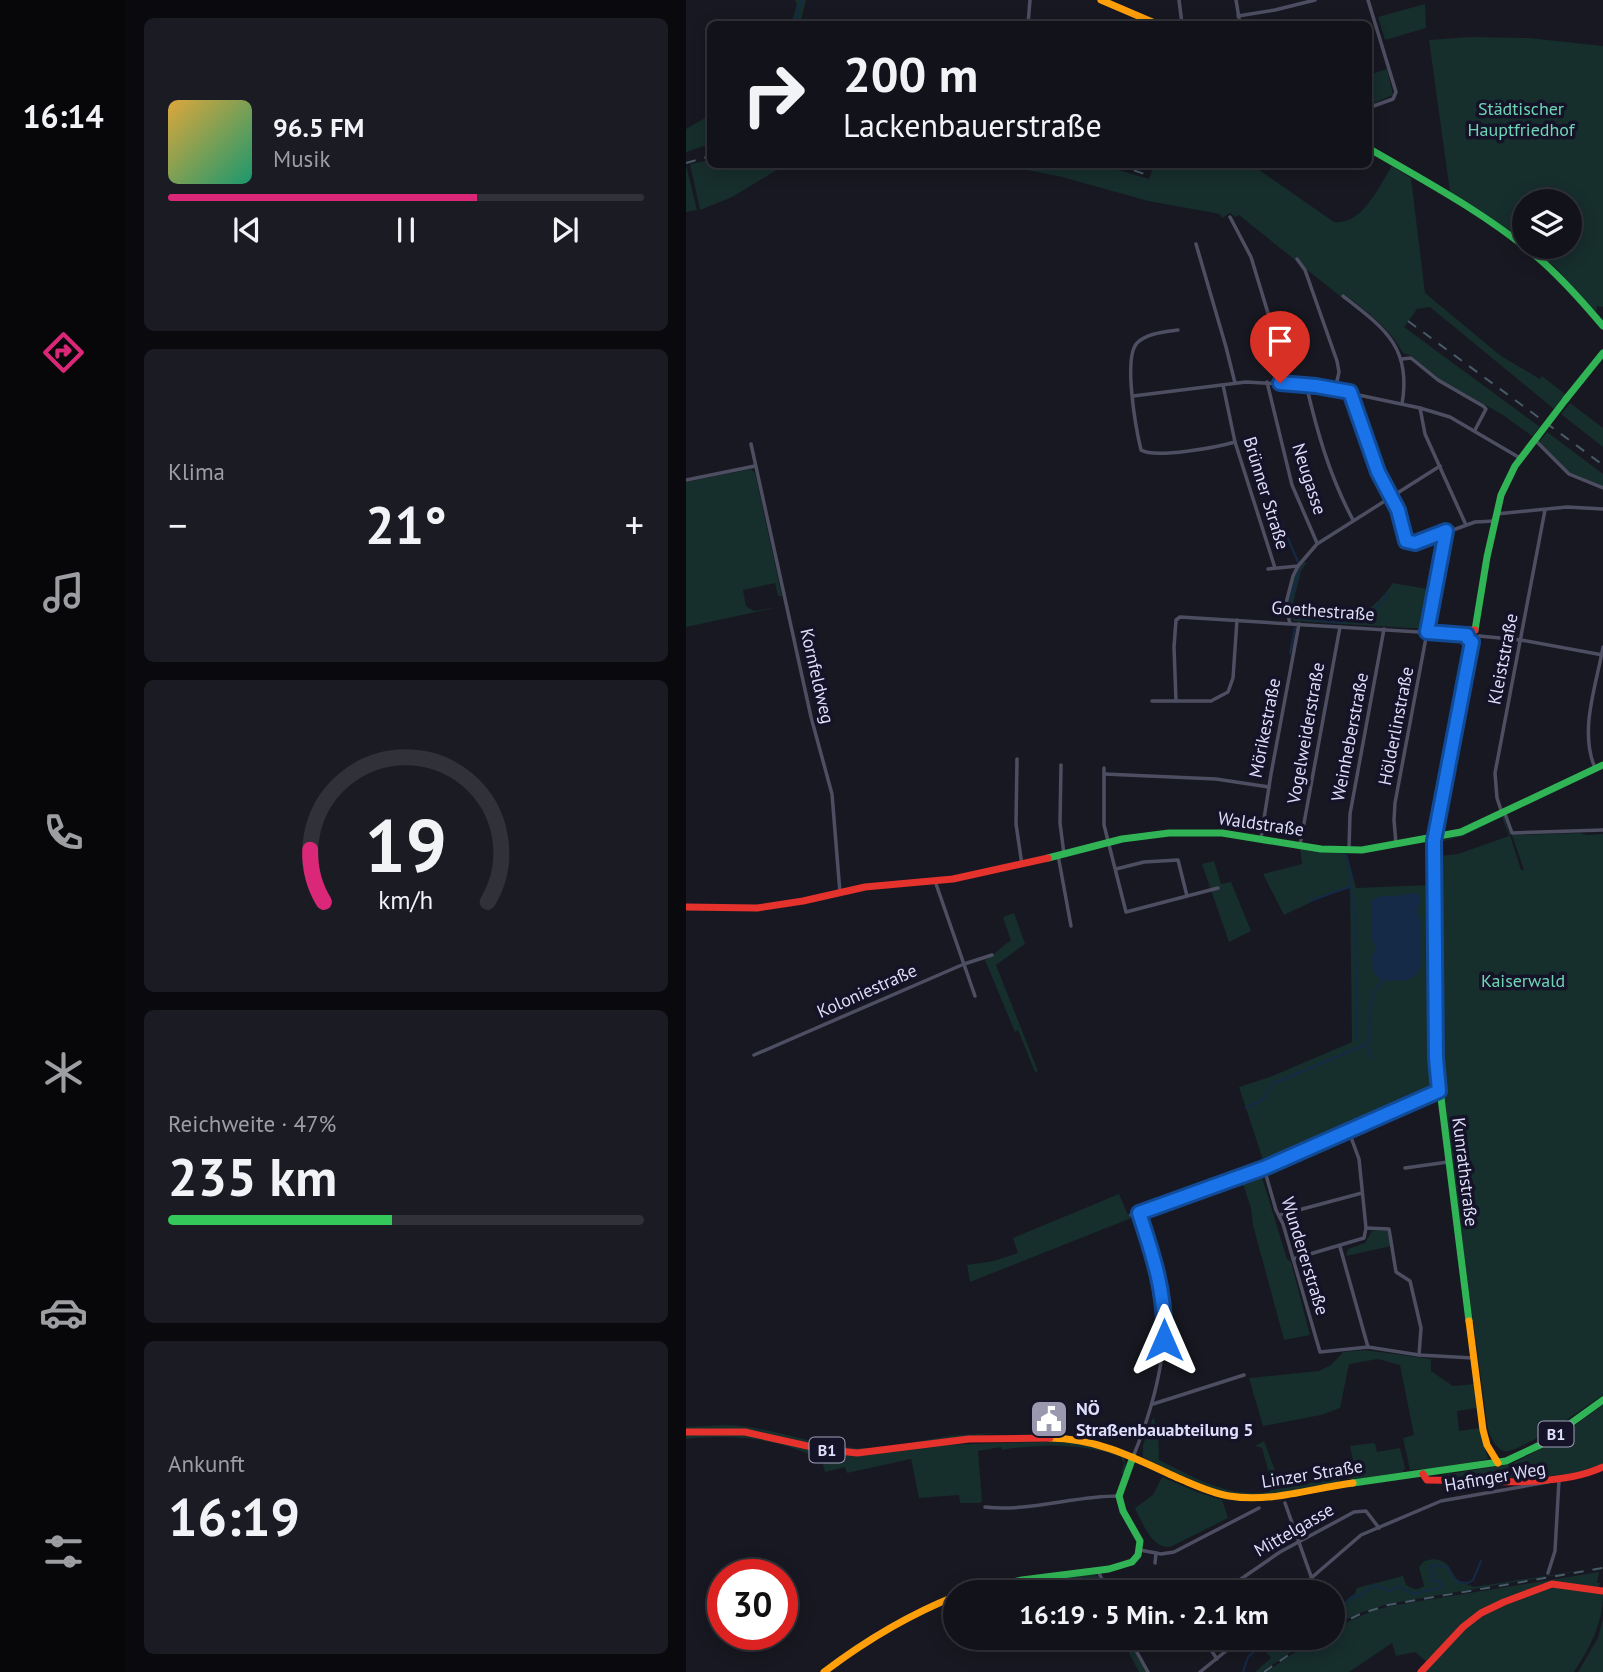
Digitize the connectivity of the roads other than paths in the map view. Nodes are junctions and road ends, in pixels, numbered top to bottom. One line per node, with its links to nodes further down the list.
1 (1030, 0): 8 (street)
2 (1179, 0): 10 (street)
3 (1236, 0): 7 (street)
4 (1315, 0): 7 (street)
5 (1368, 0): 12 (street)
6 (1102, 1): 9 (street)
7 (1238, 16): 11 (street)
8 (1028, 21)
9 (1150, 21)
10 (1182, 21)
11 (1239, 21)
12 (1372, 107)
13 (1372, 150): 18 (street)
14 (1230, 217): 24 (street)
15 (1196, 244): 23 (street)
16 (1297, 259): 27 (street)
17 (1343, 296): 21 (street)
18 (1603, 326)
19 (1178, 330): 29 (street)
20 (1603, 353): 33 (street, Kunrathstraße, bridge)
21 (1402, 359): 30 (street); 32 (street)
22 (1267, 382): 23 (street); 24 (street); 48 (street, Neugasse)
23 (1235, 383): 26 (street)
24 (1280, 383): 25 (street)
25 (1306, 384): 27 (street); 45 (street)
26 (1223, 385): 29 (street); 34 (street, Brünner Straße)
27 (1335, 390): 28 (street)
28 (1350, 392): 30 (street); 41 (street)
29 (1133, 397): 34 (street)
30 (1402, 404): 31 (street)
31 (1420, 408): 32 (street); 38 (street)
32 (1475, 430): 36 (street)
33 (1536, 438): 36 (street, Kunrathstraße); 40 (street)
34 (1236, 442): 50 (street, Brünner Straße)
35 (751, 444): 37 (street, Kornfeldweg)
36 (1520, 458): 44 (street, Kunrathstraße)
37 (755, 466): 39 (street); 83 (street, Kornfeldweg)
38 (1440, 466): 41 (street); 46 (street)
39 (686, 480)
40 (1603, 488)
41 (1391, 497): 45 (street); 47 (street)
42 (1603, 509): 43 (street)
43 (1545, 510): 44 (street); 59 (street, Kleiststraße)
44 (1496, 517): 46 (street); 58 (street, Kunrathstraße)
45 (1353, 520): 48 (street)
46 (1466, 525): 47 (street)
47 (1446, 531): 57 (street, Hölderlinstraße)
48 (1317, 544): 49 (street)
49 (1298, 566): 50 (street); 53 (street)
50 (1275, 568): 51 (street)
51 (1268, 569)
52 (1237, 620): 53 (street, Goethestraße); 63 (street); 63 (street, Goethestraße)
53 (1290, 623): 54 (street, Goethestraße)
54 (1299, 624): 55 (street, Goethestraße); 69 (street, Mörikestraße)
55 (1340, 627): 56 (street, Goethestraße); 76 (street, Vogelweiderstraße)
56 (1384, 629): 57 (street, Goethestraße); 77 (street, Weinheberstraße)
57 (1427, 632): 58 (street, Goethestraße); 75 (street, Hölderlinstraße)
58 (1474, 636): 59 (street, Goethestraße); 73 (street, Kunrathstraße)
59 (1521, 640): 61 (street, Goethestraße); 70 (street, Kleiststraße)
60 (1603, 647): 61 (street)
61 (1602, 655): 66 (street)
62 (1152, 701): 63 (street)
63 (1176, 701)
64 (1017, 759): 79 (street)
65 (1061, 765): 78 (street)
66 (1599, 767): 70 (street, Waldstraße)
67 (1104, 768): 68 (street)
68 (1104, 774): 69 (street); 74 (street)
69 (1269, 787): 72 (street, Mörikestraße)
70 (1503, 812): 71 (street); 73 (street, Waldstraße)
71 (1603, 830)
72 (1261, 838): 74 (street, Waldstraße); 76 (street, Waldstraße)
73 (1434, 838): 75 (street, Waldstraße); 91 (street, Kunrathstraße)
74 (1108, 842): 78 (street, Waldstraße); 80 (street)
75 (1396, 844): 77 (street, Waldstraße)
76 (1300, 845): 77 (street, Waldstraße)
77 (1349, 851)
78 (1061, 854): 79 (street, Waldstraße); 86 (street)
79 (1022, 865): 81 (street, Waldstraße)
80 (1116, 869): 84 (street); 84 (street)
81 (935, 881): 83 (street, Waldstraße); 88 (street)
82 (1219, 888): 84 (street)
83 (840, 893): 85 (street, Waldstraße)
84 (1187, 896)
85 (686, 906)
86 (1071, 926)
87 (992, 955): 88 (street, Koloniestraße)
88 (964, 964): 89 (street); 90 (street, Koloniestraße)
89 (975, 996)
90 (754, 1055)
91 (1439, 1091): 92 (street); 93 (street, Kunrathstraße)
92 (1349, 1132): 94 (street); 96 (street)
93 (1448, 1162): 95 (street); 105 (street, Kunrathstraße)
94 (1264, 1168): 97 (street); 99 (street, Wundererstraße)
95 (1405, 1168)
96 (1363, 1193): 99 (street); 100 (street)
97 (1139, 1213): 98 (street); 108 (street)
98 (1130, 1215)
99 (1280, 1215): 102 (street, Wundererstraße)
100 (1366, 1228): 101 (street); 104 (street)
101 (1340, 1247): 102 (street); 103 (street)
102 (1293, 1259): 103 (street, Wundererstraße)
103 (1368, 1347): 104 (street)
104 (1419, 1355): 105 (street)
105 (1473, 1358): 111 (street, Kunrathstraße)
106 (1244, 1374): 108 (street)
107 (1603, 1400): 111 (street, Linzer Straße / B1)
108 (1153, 1404): 110 (street)
109 (686, 1432): 110 (street, Linzer Straße / B1)
110 (1133, 1457): 113 (street, Linzer Straße / B1); 117 (street)
111 (1498, 1463): 113 (street, Linzer Straße / B1)
112 (1603, 1467): 115 (street)
113 (1423, 1474): 114 (street)
114 (1502, 1479): 115 (street); 116 (street)
115 (1560, 1480): 116 (street, Hafinger Weg); 127 (street)
116 (1502, 1490): 121 (street, Hafinger Weg)
117 (1119, 1496): 119 (street); 123 (street)
118 (1285, 1503): 122 (street)
119 (985, 1507)
120 (1259, 1508): 124 (street)
121 (1378, 1528): 122 (street, Mittelgasse); 128 (street, Hafinger Weg)
122 (1298, 1542): 128 (street); 131 (street, Mittelgasse)
123 (1140, 1550): 124 (street); 126 (street)
124 (1156, 1553): 125 (street)
125 (1155, 1563)
126 (1098, 1571): 129 (street); 130 (street)
127 (1548, 1573)
128 (1311, 1579)
129 (1022, 1580)
130 (1102, 1580)
131 (1240, 1580)
132 (1603, 1591): 141 (street)
133 (943, 1601): 138 (street)
134 (1137, 1650): 139 (street)
135 (1211, 1650): 137 (street)
136 (1228, 1650): 137 (street)
137 (1217, 1659): 140 (street)
138 (824, 1672)
139 (1148, 1672)
140 (1200, 1672)
141 (1421, 1672)

